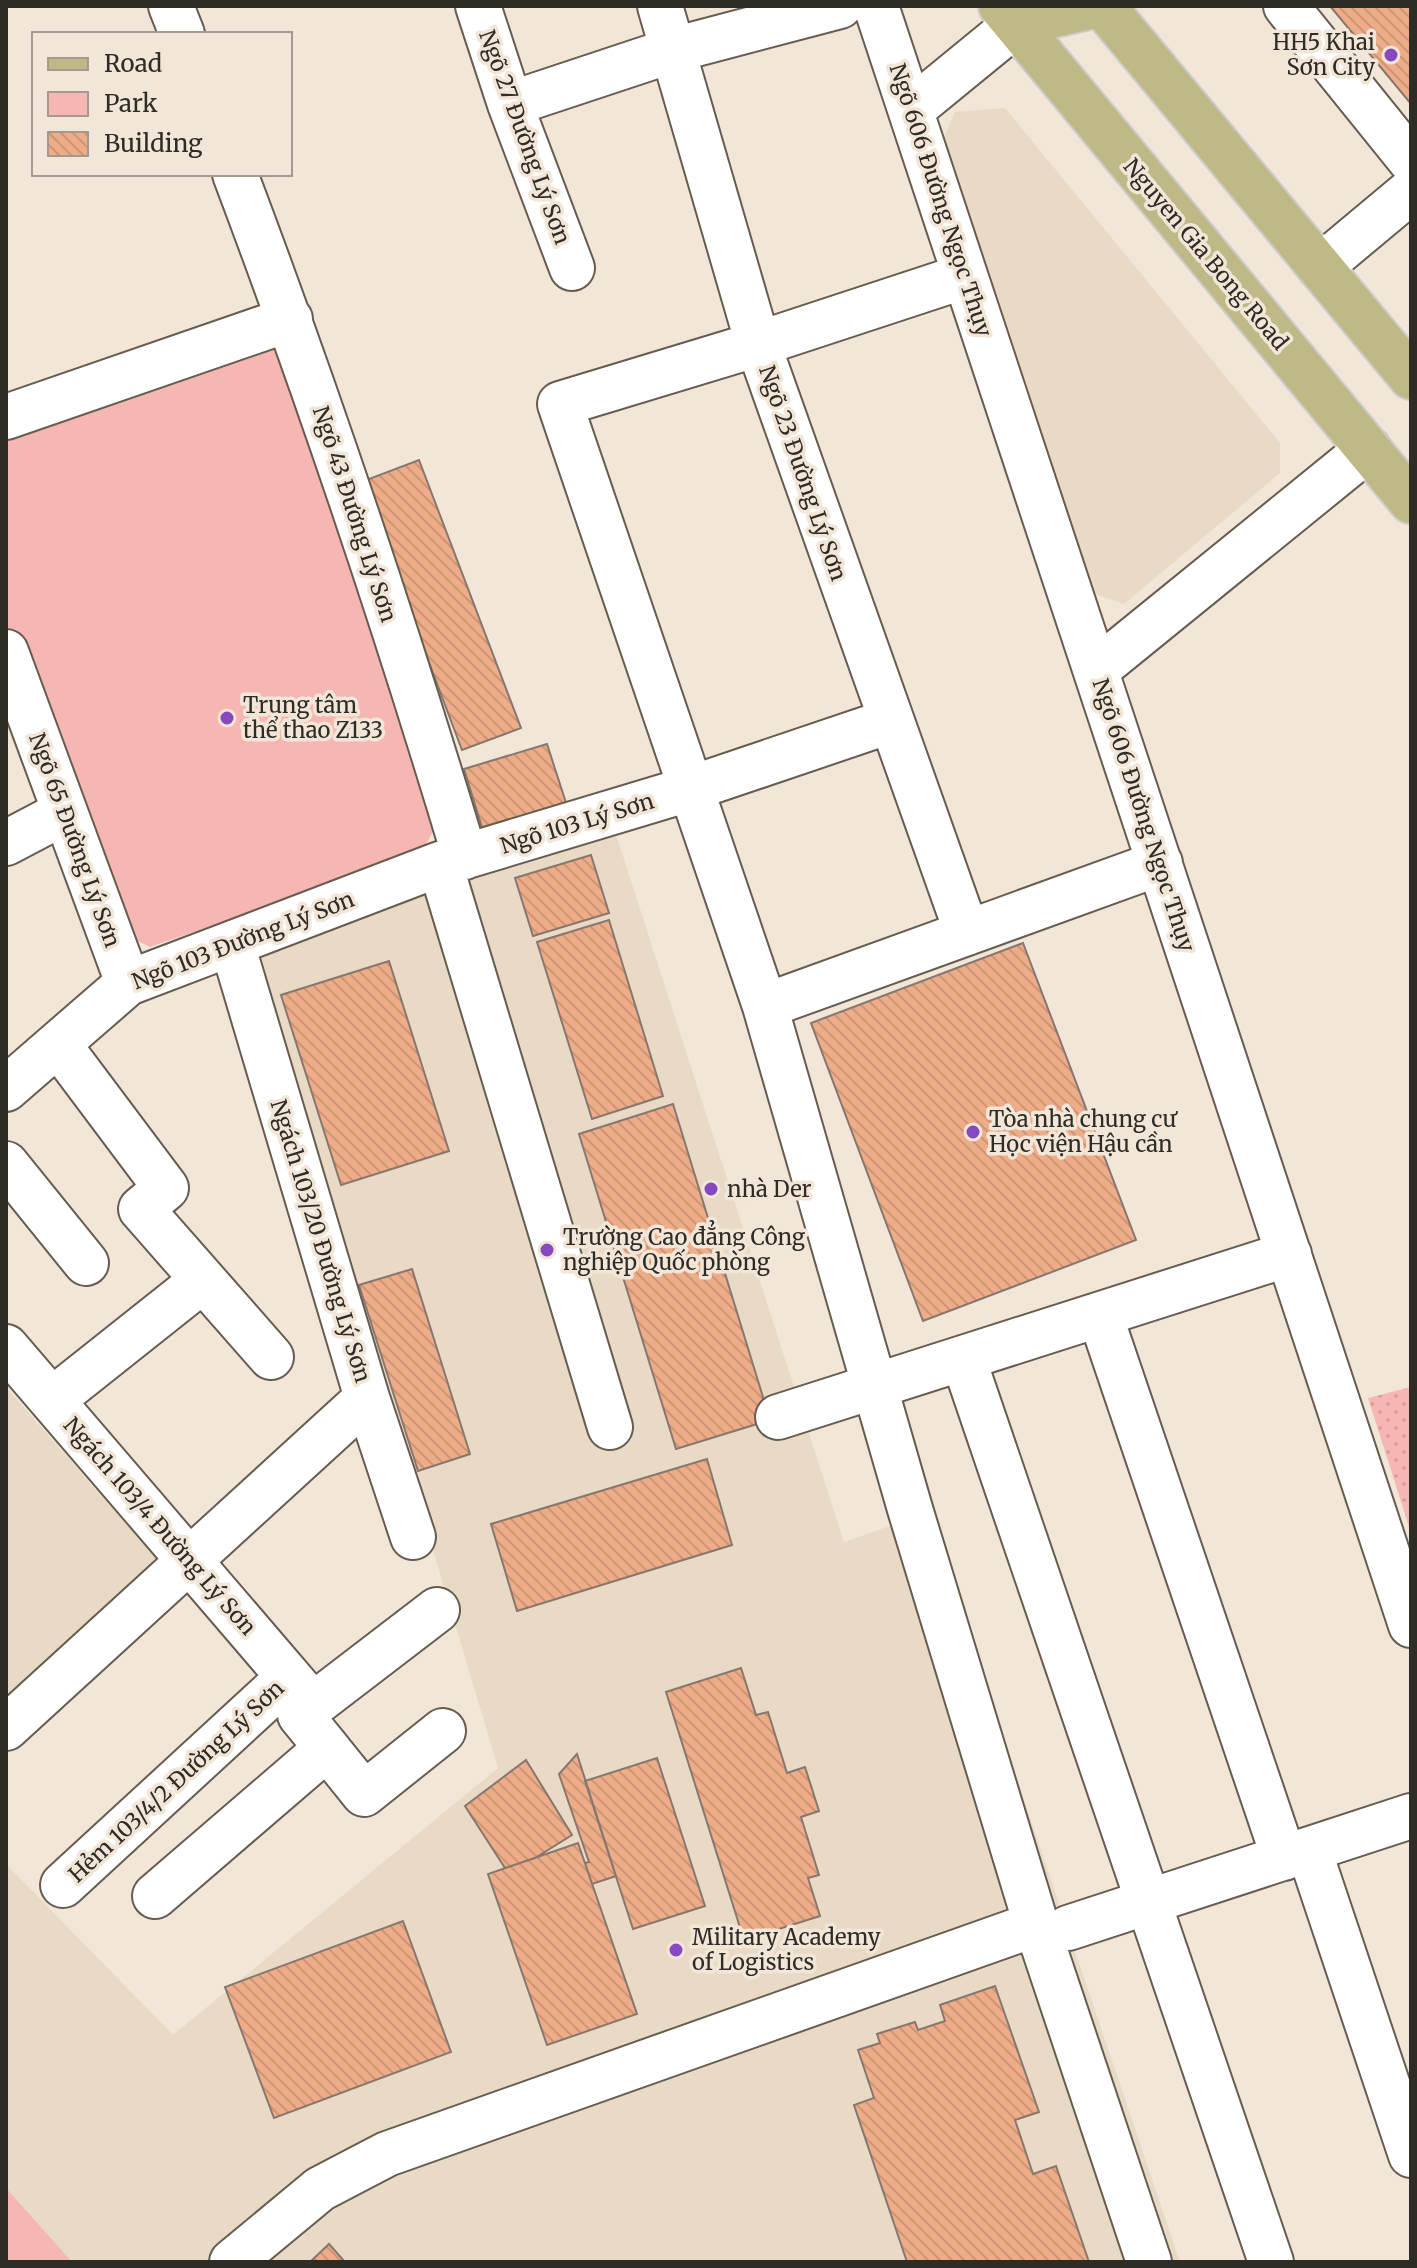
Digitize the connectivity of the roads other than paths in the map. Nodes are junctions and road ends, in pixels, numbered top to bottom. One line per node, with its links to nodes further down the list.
1 (171, 6): 10 (street)
2 (478, 6): 12 (street, Ngõ 27 Đường Lý Sơn)
3 (660, 6): 11 (street, Ngõ 23 Đường Lý Sơn)
4 (840, 6): 11 (street)
5 (876, 6): 13 (street, Ngõ 606 Đường Ngọc Thụy)
6 (1093, 6): 9 (main road)
7 (1103, 6): 17 (main road)
8 (1286, 6): 14 (street)
9 (1008, 15): 13 (street); 24 (main road, Nguyen Gia Bong Road)
10 (181, 32)
11 (673, 50): 12 (street); 21 (street, Ngõ 23 Đường Lý Sơn)
12 (510, 104): 18 (street, Ngõ 27 Đường Lý Sơn)
13 (911, 110): 19 (street, Ngõ 606 Đường Ngọc Thụy)
14 (1411, 161)
15 (236, 176): 20 (street, Ngõ 43 Đường Lý Sơn)
16 (1411, 191): 17 (street)
17 (1320, 267): 22 (main road)
18 (572, 268)
19 (965, 276): 21 (street); 27 (street, Ngõ 606 Đường Ngọc Thụy)
20 (290, 319): 23 (street); 32 (street, Ngõ 43 Đường Lý Sơn)
21 (758, 344): 28 (street, Ngõ 23 Đường Lý Sơn); 29 (street)
22 (1411, 377)
23 (6, 417)
24 (1368, 449): 25 (main road, Nguyen Gia Bong Road); 27 (street)
25 (1411, 501)
26 (6, 652): 30 (street, Ngõ 65 Đường Lý Sơn)
27 (1096, 670): 33 (street, Ngõ 606 Đường Ngọc Thụy)
28 (890, 721): 29 (street, Ngõ 103 Lý Sơn); 34 (street, Ngõ 23 Đường Lý Sơn)
29 (689, 789): 32 (street, Ngõ 103 Lý Sơn); 37 (street)
30 (65, 812): 31 (street); 36 (street, Ngõ 65 Đường Lý Sơn)
31 (6, 843)
32 (452, 860): 35 (street, Ngõ 103 Đường Lý Sơn); 52 (street, Ngõ 43 Đường Lý Sơn)
33 (1160, 863): 34 (street); 41 (street, Ngõ 606 Đường Ngọc Thụy)
34 (967, 933): 37 (street)
35 (232, 944): 36 (street, Ngõ 103 Đường Lý Sơn); 49 (street, Ngách 103/20 Đường Lý Sơn)
36 (128, 983): 38 (street, Ngõ 103 Đường Lý Sơn)
37 (765, 1006): 48 (street)
38 (58, 1044): 39 (street, Ngõ 103 Đường Lý Sơn); 43 (street)
39 (6, 1089)
40 (6, 1164): 42 (street)
41 (1289, 1254): 44 (street); 56 (street, Ngõ 606 Đường Ngọc Thụy)
42 (86, 1263)
43 (203, 1280): 46 (street); 50 (street)
44 (1100, 1315): 47 (street); 62 (street)
45 (6, 1347): 50 (street, Ngách 103/4 Đường Lý Sơn)
46 (271, 1357)
47 (963, 1358): 48 (street); 65 (street)
48 (874, 1386): 51 (street); 66 (street)
49 (367, 1398): 53 (street, Ngách 103/20 Đường Lý Sơn); 54 (street)
50 (52, 1400): 54 (street, Ngách 103/4 Đường Lý Sơn)
51 (778, 1417)
52 (610, 1427)
53 (413, 1537)
54 (191, 1562): 57 (street, Ngách 103/4 Đường Lý Sơn); 58 (street)
55 (437, 1610): 57 (street, Hẻm 103/4/2 Đường Lý Sơn)
56 (1411, 1625)
57 (301, 1691): 60 (street); 63 (street, Hẻm 103/4/2 Đường Lý Sơn)
58 (6, 1728)
59 (443, 1731): 60 (street)
60 (327, 1748): 64 (street)
61 (1411, 1816): 62 (street)
62 (1297, 1854): 65 (street); 67 (street)
63 (63, 1885)
64 (155, 1896)
65 (1150, 1901): 66 (street); 70 (street)
66 (1052, 1926): 68 (street); 69 (street)
67 (1411, 2155)
68 (232, 2262)
69 (1149, 2262)
70 (1271, 2262)

